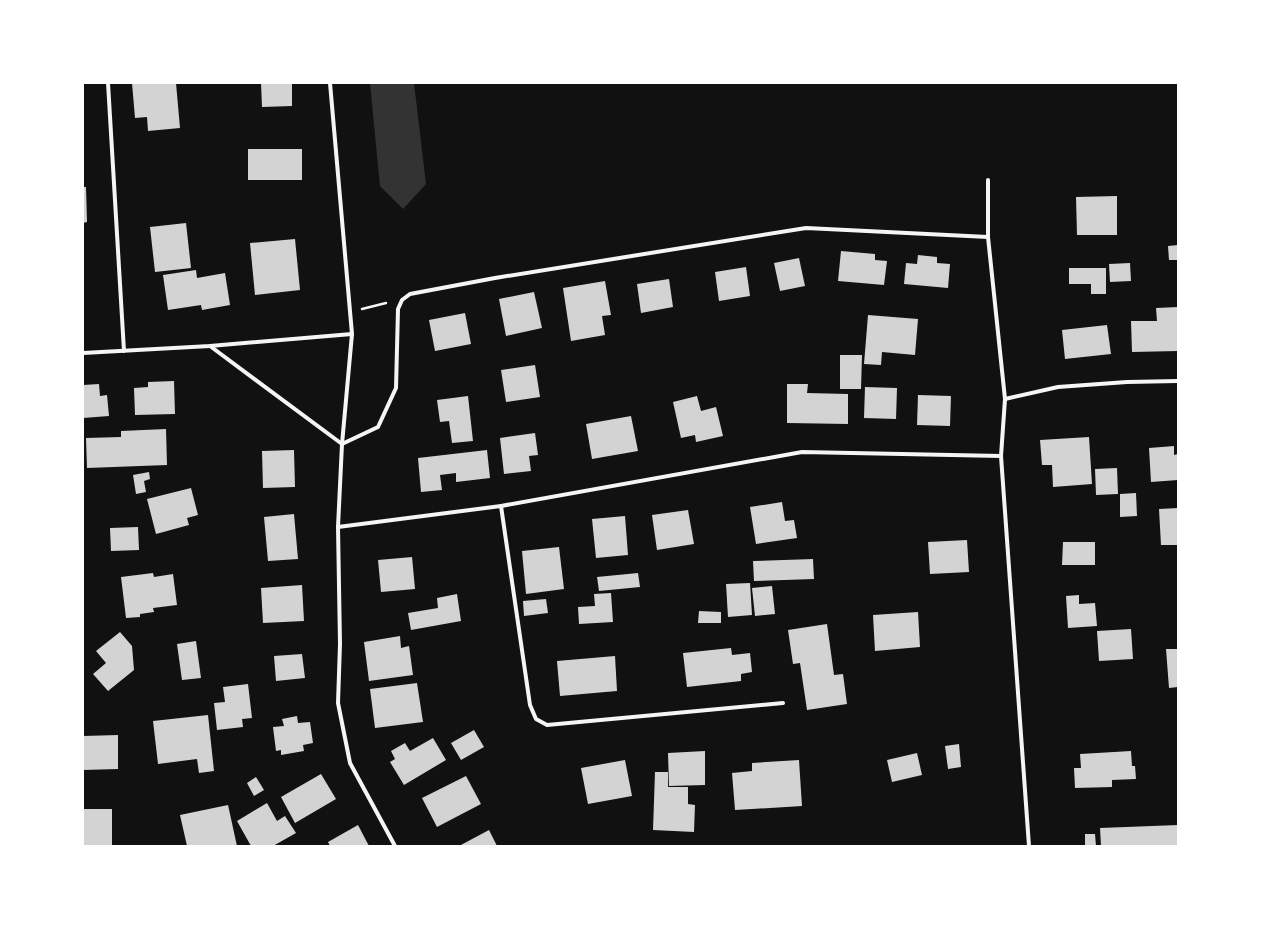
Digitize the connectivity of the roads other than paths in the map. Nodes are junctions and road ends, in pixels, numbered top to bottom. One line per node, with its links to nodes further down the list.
1 (108, 83): 7 (street)
2 (330, 83): 5 (street)
3 (988, 180): 4 (street)
4 (988, 236): 10 (street); 11 (street)
5 (352, 334): 6 (street); 11 (street)
6 (210, 346): 7 (street); 11 (street)
7 (124, 351): 8 (street)
8 (83, 353)
9 (1178, 381): 10 (street)
10 (1005, 399): 12 (street)
11 (342, 444): 14 (street)
12 (1001, 456): 13 (street); 17 (street)
13 (500, 506): 14 (street); 15 (street)
14 (338, 527): 16 (street)
15 (783, 703)
16 (395, 846)
17 (1029, 846)

